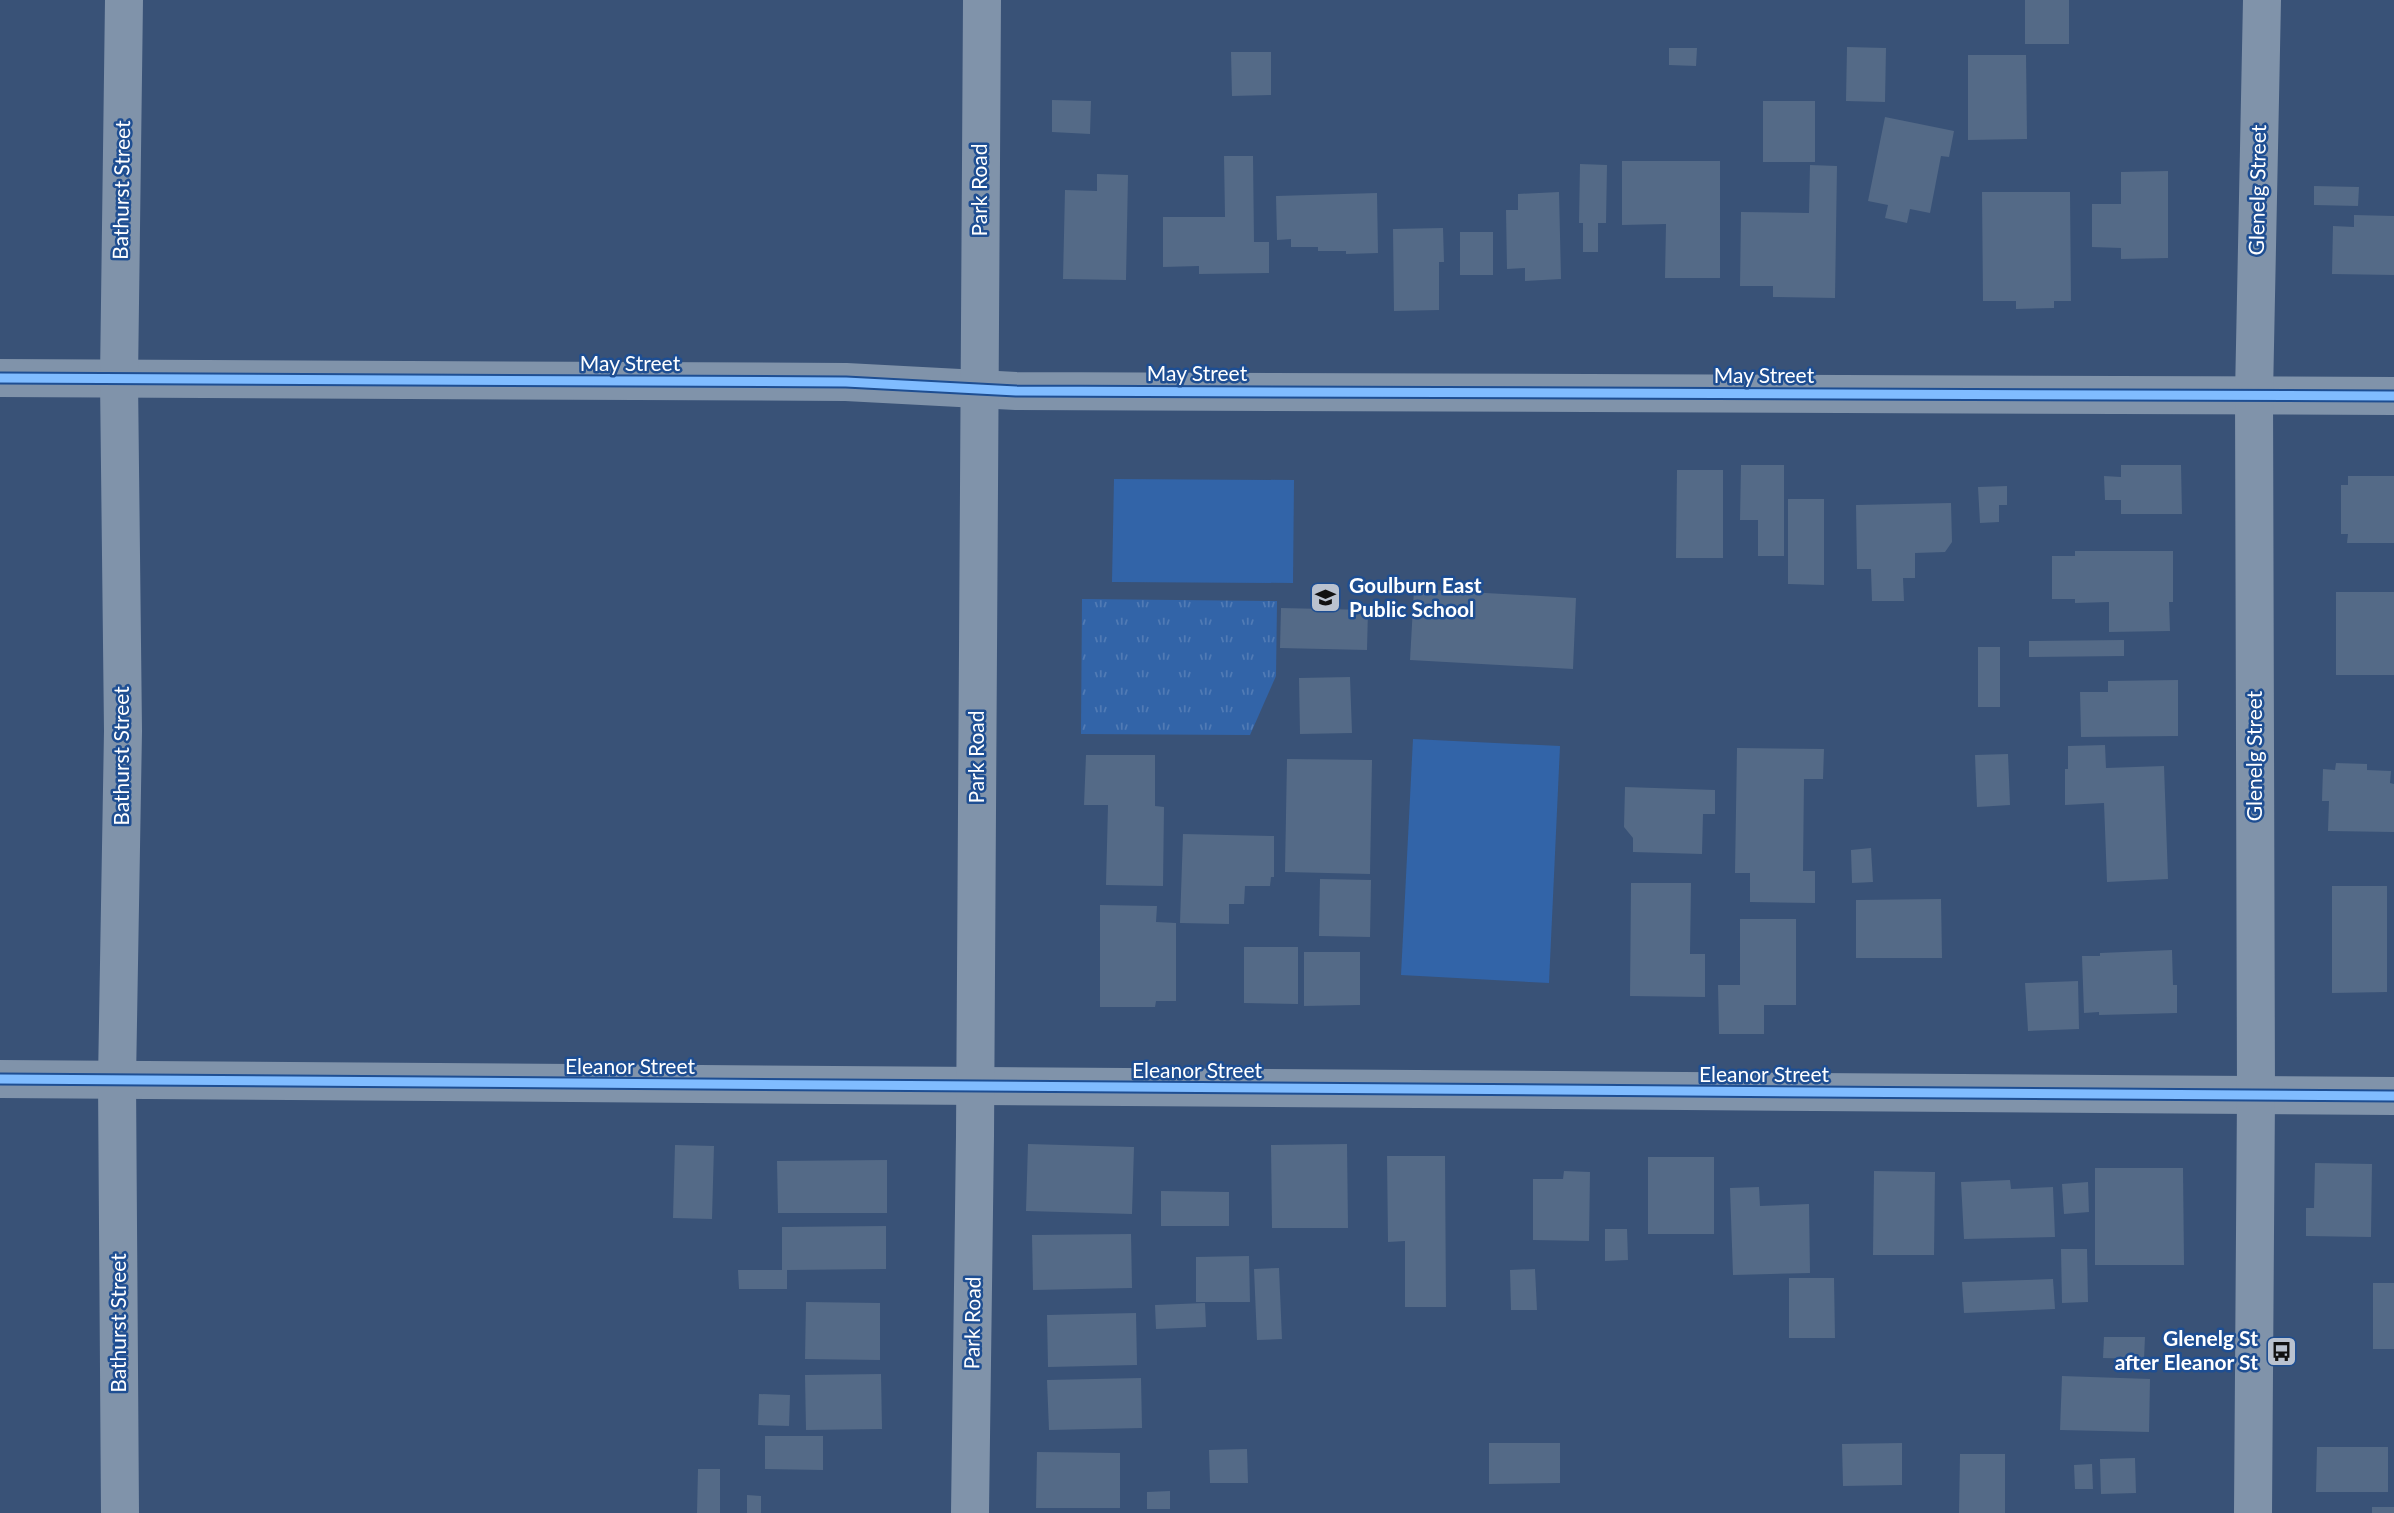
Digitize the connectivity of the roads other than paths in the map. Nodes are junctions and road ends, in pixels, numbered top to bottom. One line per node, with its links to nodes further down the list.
1 (124, 0): 5 (street, Bathurst Street)
2 (982, 0): 6 (street, Park Road)
3 (2262, 0): 7 (street, Glenelg Street)
4 (0, 378): 5 (street, May Street)
5 (119, 379): 6 (street, May Street); 10 (street, Bathurst Street)
6 (979, 390): 7 (street, May Street); 11 (street, Park Road)
7 (2254, 396): 8 (street, May Street); 12 (street, Glenelg Street)
8 (2394, 396)
9 (0, 1079): 10 (street, Eleanor Street)
10 (117, 1080): 11 (street, Eleanor Street); 14 (street, Bathurst Street)
11 (976, 1087): 12 (street, Eleanor Street); 15 (street, Park Road)
12 (2256, 1095): 13 (street, Eleanor Street); 16 (street, Glenelg Street)
13 (2394, 1096)
14 (120, 1513)
15 (970, 1513)
16 (2253, 1513)

